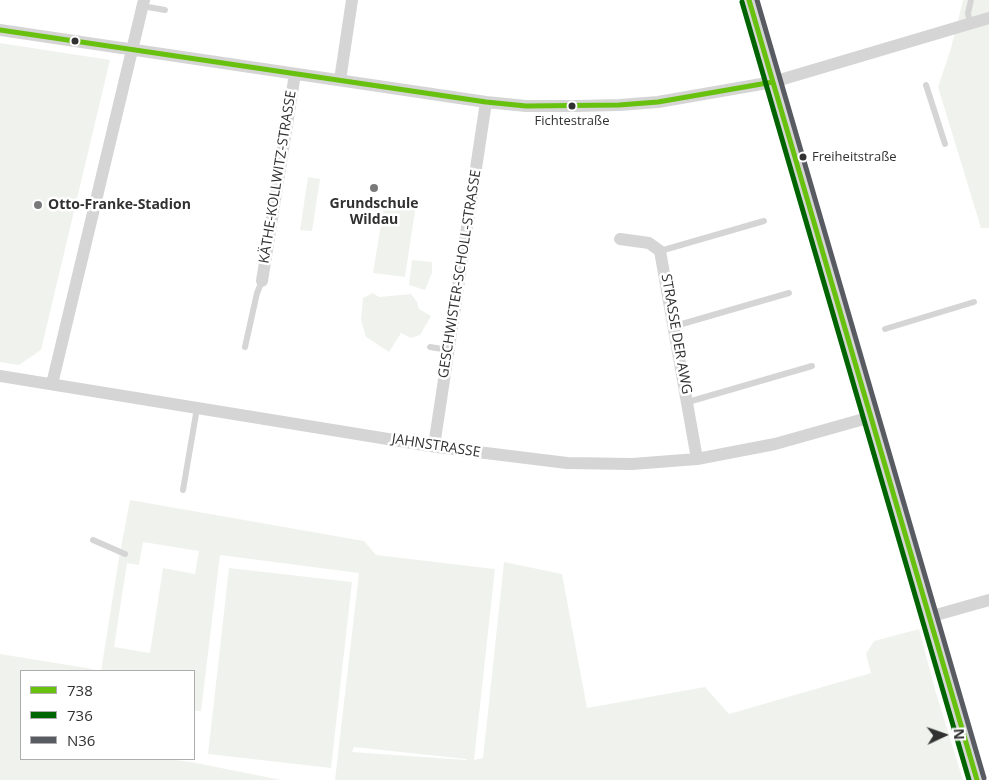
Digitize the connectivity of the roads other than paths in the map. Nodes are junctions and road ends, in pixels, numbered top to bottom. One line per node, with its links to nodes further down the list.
1 (352, 0): 11 (street)
2 (749, 0): 12 (street)
3 (971, 0): 7 (lane)
4 (143, 3): 5 (lane); 9 (street)
5 (165, 10)
6 (989, 18): 7 (street)
7 (970, 24): 12 (street)
8 (0, 30): 9 (street)
9 (132, 49): 10 (street); 29 (street)
10 (295, 74): 11 (street); 19 (street, KÄTHE-KOLLWITZ-STRASSE)
11 (340, 80): 14 (street)
12 (773, 82): 14 (street); 32 (street)
13 (926, 85): 15 (lane)
14 (486, 102): 26 (street, GESCHWISTER-SCHOLL-STRASSE)
15 (945, 144)
16 (764, 221): 18 (lane)
17 (620, 239): 18 (street)
18 (660, 251): 22 (street, STRASSE DER AWG)
19 (262, 281): 25 (lane)
20 (789, 293): 22 (lane)
21 (974, 302): 23 (lane)
22 (675, 326): 30 (street, STRASSE DER AWG)
23 (885, 329)
24 (430, 347): 26 (lane)
25 (245, 348)
26 (448, 350): 33 (street, GESCHWISTER-SCHOLL-STRASSE)
27 (812, 366): 30 (lane)
28 (0, 376): 29 (street, JAHNSTRASSE)
29 (52, 384): 31 (street, JAHNSTRASSE)
30 (688, 402): 34 (street, STRASSE DER AWG)
31 (197, 407): 33 (street, JAHNSTRASSE); 35 (lane)
32 (871, 417): 34 (street, JAHNSTRASSE); 39 (street)
33 (434, 446): 34 (street, JAHNSTRASSE)
34 (698, 459)
35 (183, 490)
36 (93, 540): 37 (lane)
37 (125, 554)
38 (989, 600): 39 (street)
39 (930, 618): 40 (street)
40 (977, 780)

